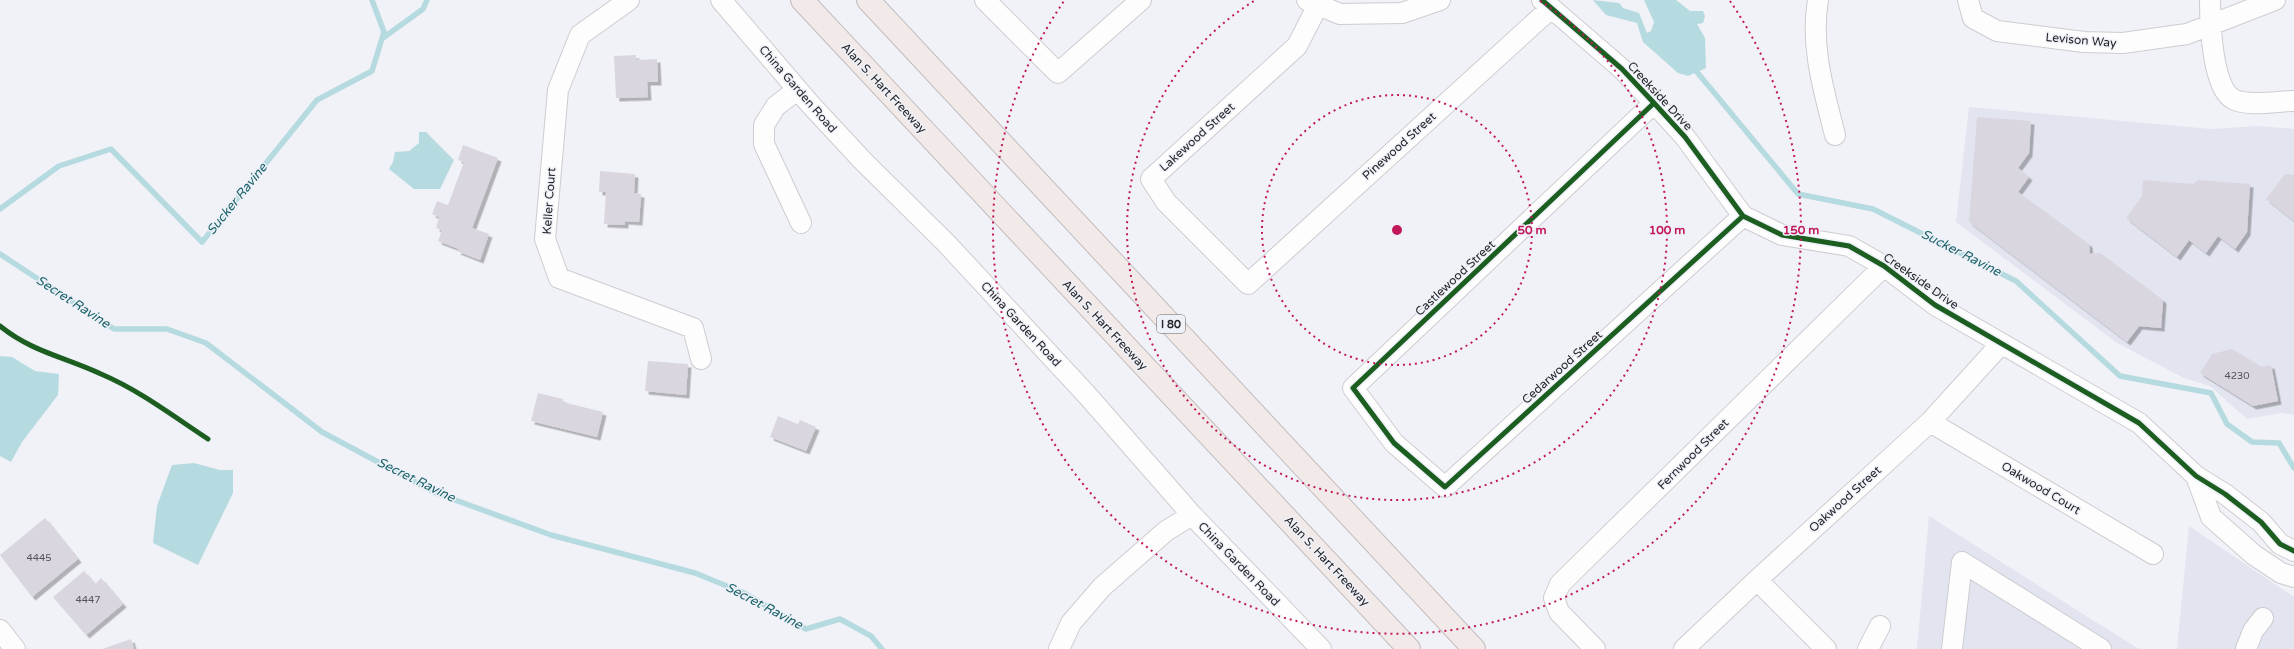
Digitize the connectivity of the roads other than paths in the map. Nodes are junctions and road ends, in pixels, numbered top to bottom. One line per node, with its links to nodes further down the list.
1 (629, 0): 24 (street, Keller Court)
2 (721, 0): 15 (street, China Garden Road)
3 (802, 0): 39 (highway, Alan S. Hart Freeway)
4 (868, 0): 40 (highway, I 80)
5 (985, 0): 6 (street)
6 (1141, 0)
7 (1440, 0): 12 (street)
8 (1818, 0): 18 (street)
9 (1968, 0): 14 (street, Levison Way)
10 (2210, 0): 14 (street)
11 (2275, 0): 14 (street, Levison Way)
12 (1313, 2): 22 (street, Lakewood Street)
13 (1546, 4): 17 (street, Creekside Drive); 22 (street, Pinewood Street)
14 (2210, 26): 16 (street)
15 (797, 90): 20 (street); 28 (street, China Garden Road)
16 (2294, 101)
17 (1654, 103): 19 (street, Creekside Drive); 26 (street, Castlewood Street)
18 (1835, 136)
19 (1743, 216): 21 (street, Creekside Drive); 26 (street, Cedarwood Street)
20 (801, 223)
21 (1884, 266): 23 (street, Creekside Drive); 41 (street, Fernwood Street)
22 (1248, 284)
23 (2001, 344): 25 (street, Oakwood Street); 27 (street, Creekside Drive)
24 (701, 360)
25 (1930, 422): 30 (street, Oakwood Court); 32 (street, Oakwood Street)
26 (1394, 443)
27 (2196, 476): 29 (street, Creekside Drive); 31 (street, Creekside Drive)
28 (1192, 515): 37 (street); 38 (street, China Garden Road)
29 (2294, 551)
30 (2153, 554)
31 (2294, 577)
32 (1756, 580): 42 (street, Oakwood Street); 43 (street)
33 (2263, 618): 47 (street)
34 (1880, 626): 44 (street)
35 (0, 630): 36 (street)
36 (15, 649)
37 (1059, 649)
38 (1321, 649)
39 (1409, 649)
40 (1474, 649)
41 (1595, 649)
42 (1684, 649)
43 (1826, 649)
44 (1868, 649)
45 (1952, 649): 46 (street)
46 (2101, 649)
47 (2246, 649)

